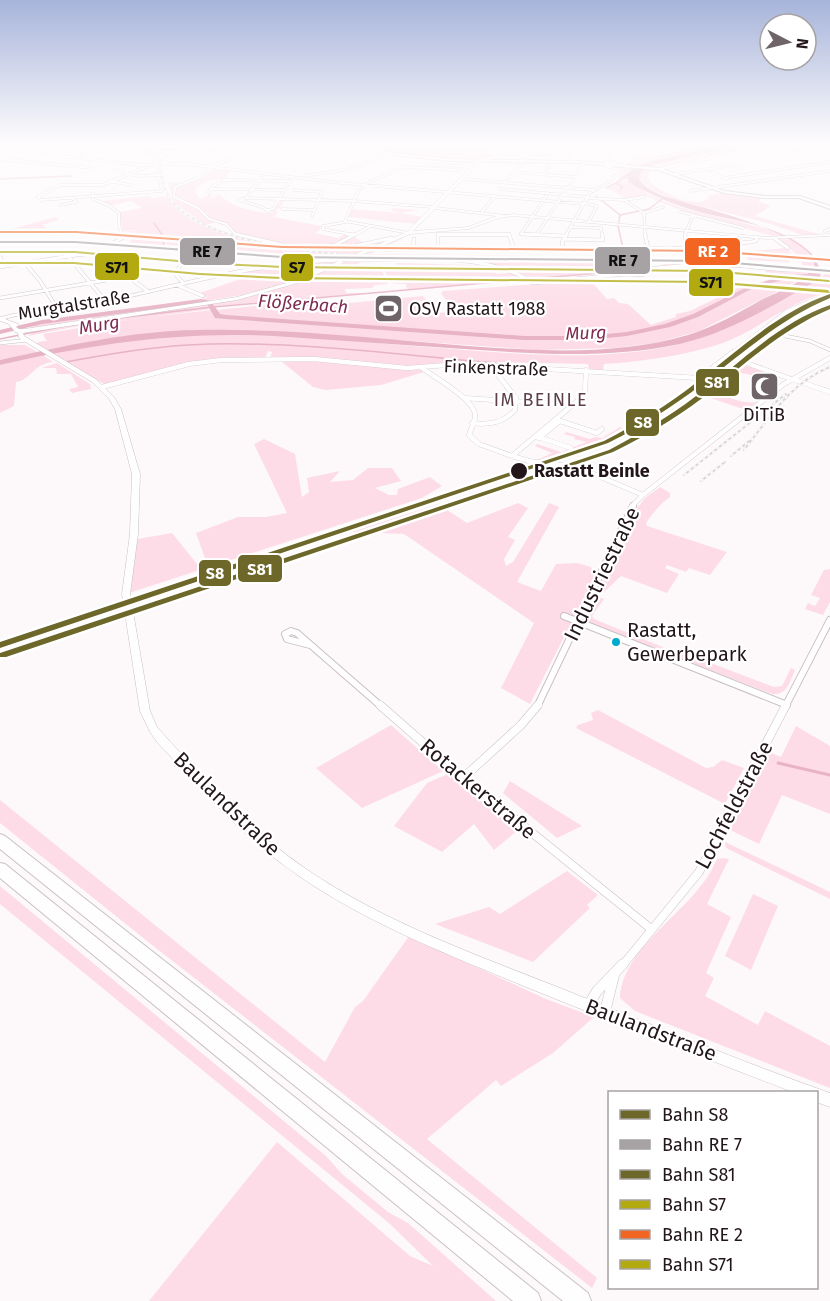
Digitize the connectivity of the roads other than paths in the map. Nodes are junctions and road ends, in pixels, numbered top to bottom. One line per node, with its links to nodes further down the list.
1 (69, 204): 16 (street)
2 (105, 204): 48 (street)
3 (188, 204): 49 (street)
4 (248, 204): 5 (street)
5 (277, 204)
6 (317, 204): 21 (street)
7 (353, 204): 33 (street)
8 (385, 204): 18 (street)
9 (438, 204): 18 (street)
10 (489, 204): 22 (street)
11 (540, 204): 29 (street)
12 (557, 204): 30 (street)
13 (579, 204): 14 (street)
14 (583, 204): 31 (street); 32 (street)
15 (631, 204): 23 (street)
16 (61, 205)
17 (663, 207): 23 (street)
18 (434, 208): 22 (street); 39 (street)
19 (282, 209): 20 (street)
20 (292, 210): 21 (street); 27 (street)
21 (314, 210): 28 (street)
22 (482, 212): 25 (street)
23 (643, 212): 35 (street)
24 (681, 212): 26 (street)
25 (503, 215): 29 (street); 39 (street)
26 (693, 215): 37 (street); 38 (street)
27 (289, 216)
28 (312, 216)
29 (532, 216): 30 (street); 42 (street)
30 (548, 218): 31 (street); 42 (street)
31 (574, 220): 32 (street); 36 (street)
32 (589, 221): 35 (street)
33 (345, 222): 34 (street); 41 (street)
34 (370, 226): 39 (street); 41 (street)
35 (643, 226): 38 (street); 50 (street)
36 (570, 227): 43 (street); 43 (street)
37 (743, 228)
38 (685, 230): 44 (street); 51 (street)
39 (409, 233): 47 (street)
40 (829, 234): 45 (street)
41 (354, 235): 49 (street)
42 (536, 235): 43 (street)
43 (564, 237): 57 (street)
44 (756, 237): 45 (street); 51 (street)
45 (776, 238): 52 (street)
46 (414, 239): 54 (street)
47 (391, 240): 49 (street); 83 (street)
48 (113, 243)
49 (335, 245)
50 (648, 248): 51 (street); 67 (street)
51 (689, 248)
52 (788, 248)
53 (383, 250): 54 (street)
54 (413, 250): 55 (street)
55 (438, 250): 56 (street); 56 (street)
56 (514, 250): 57 (street)
57 (564, 250): 58 (street)
58 (620, 250)
59 (105, 253): 60 (street)
60 (68, 256): 64 (street); 71 (street)
61 (0, 257): 65 (street)
62 (125, 257): 70 (street)
63 (182, 260): 72 (street)
64 (25, 263): 65 (street); 74 (street)
65 (5, 266): 66 (street)
66 (0, 267)
67 (635, 270): 68 (street); 69 (street); 69 (street)
68 (785, 270)
69 (626, 274): 72 (street, Murgtalstraße, bridge)
70 (131, 276): 71 (street); 75 (street)
71 (89, 283): 74 (street); 80 (street)
72 (183, 283): 73 (street, Murgtalstraße)
73 (176, 285): 75 (street, Murgtalstraße); 77 (street)
74 (45, 290): 78 (street); 81 (street)
75 (148, 292): 80 (street, Murgtalstraße)
76 (830, 293): 90 (street, Finkenstraße)
77 (203, 296)
78 (0, 298)
79 (830, 301): 84 (street)
80 (106, 302): 81 (street, Murgtalstraße)
81 (58, 310): 82 (street, Murgtalstraße)
82 (0, 319): 83 (street, Baulandstraße)
83 (21, 332): 85 (street); 92 (street, Baulandstraße)
84 (775, 334): 86 (street); 91 (street)
85 (0, 343)
86 (830, 350)
87 (830, 358): 91 (street, Industriestraße)
88 (496, 367): 89 (street, Finkenstraße); 90 (street, Finkenstraße); 95 (street)
89 (422, 368): 92 (street, Finkenstraße); 94 (street)
90 (586, 370): 96 (street)
91 (791, 379): 93 (street); 102 (street, Industriestraße)
92 (102, 387): 113 (street, Baulandstraße)
93 (830, 392)
94 (464, 398): 95 (street); 97 (street)
95 (517, 402): 96 (street); 97 (street)
96 (573, 405): 99 (street)
97 (472, 423): 101 (street)
98 (602, 429): 99 (street)
99 (537, 437): 100 (street); 101 (street)
100 (571, 448)
101 (512, 456): 102 (street)
102 (643, 495): 105 (street, Industriestraße)
103 (564, 616): 105 (street)
104 (830, 620): 107 (street, Lochfeldstraße)
105 (577, 622): 107 (street); 108 (street, Industriestraße)
106 (310, 645): 108 (street, Rotackerstraße)
107 (786, 705): 111 (street, Lochfeldstraße)
108 (464, 778): 111 (street, Rotackerstraße)
109 (0, 840): 117 (highway)
110 (0, 868): 116 (highway)
111 (650, 928): 112 (street, Lochfeldstraße)
112 (614, 975): 113 (street, Lochfeldstraße); 114 (street, Lochfeldstraße)
113 (588, 1006): 114 (street, Baulandstraße)
114 (605, 1012): 115 (street, Baulandstraße)
115 (807, 1091)
116 (530, 1301)
117 (580, 1301)

